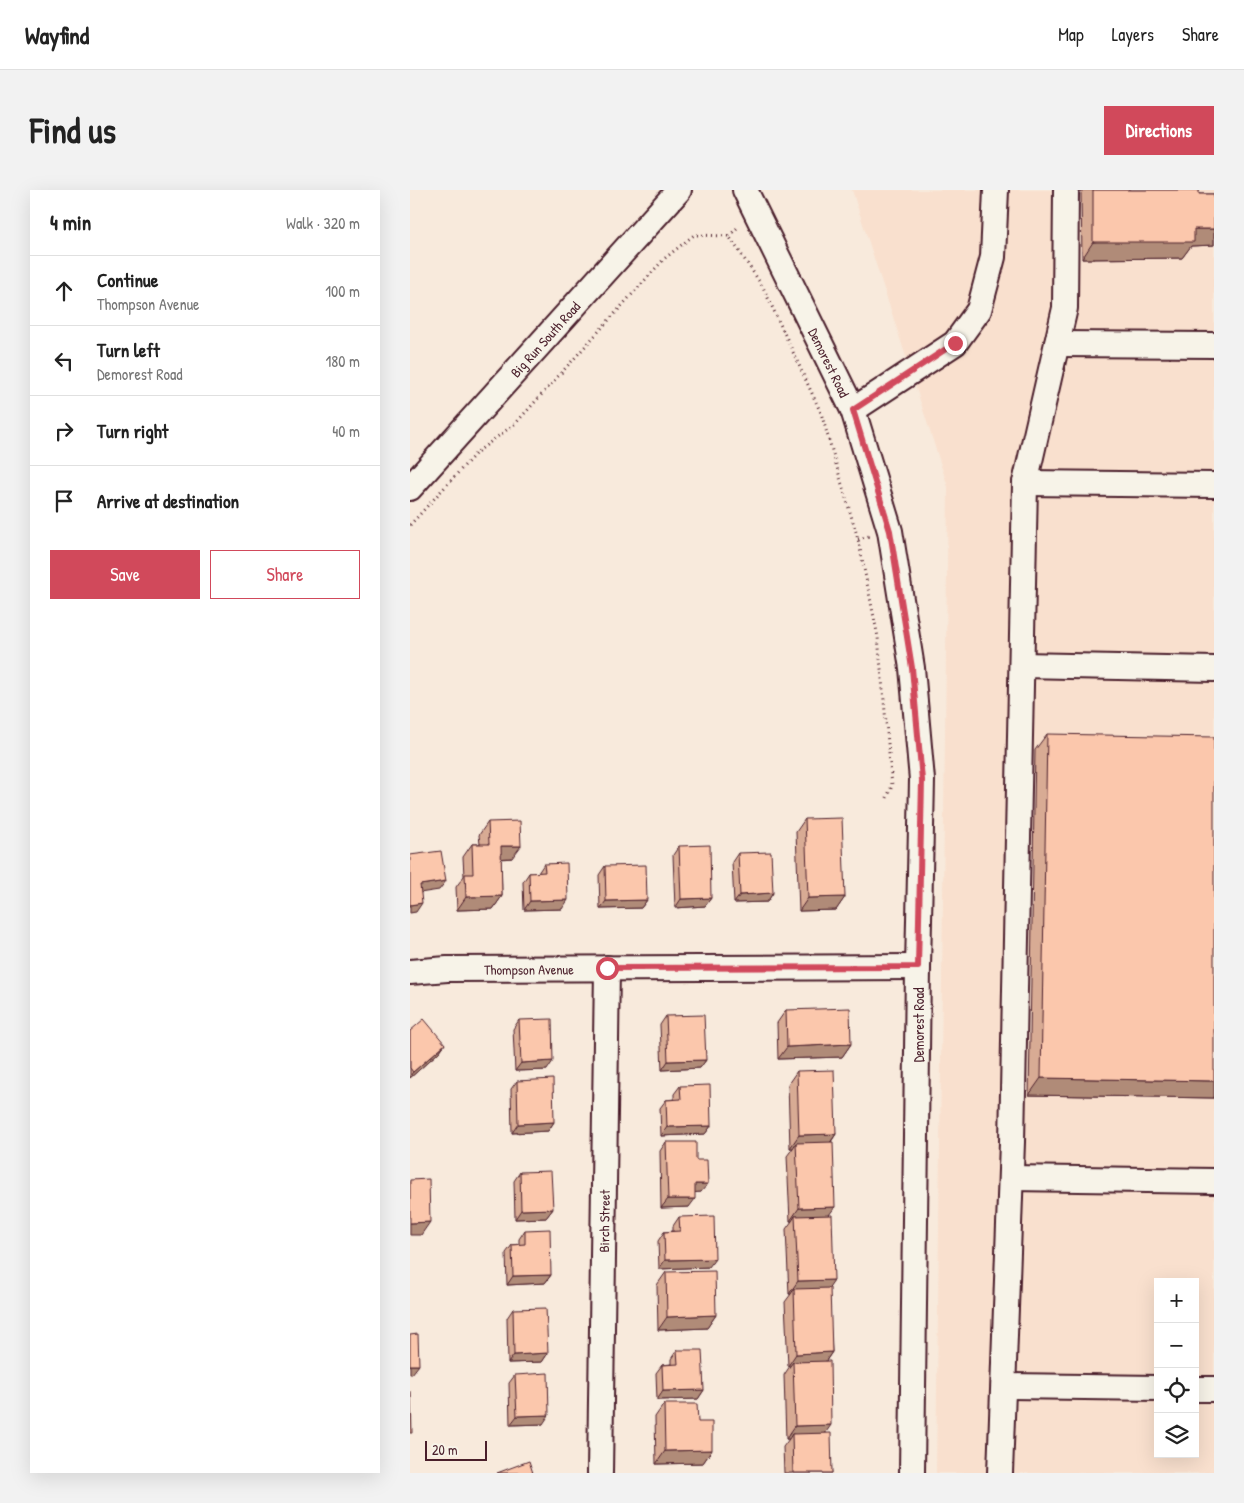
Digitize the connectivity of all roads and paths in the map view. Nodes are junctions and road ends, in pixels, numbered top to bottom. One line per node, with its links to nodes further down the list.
1 (679, 190): 10 (street, Big Run South Road)
2 (746, 190): 7 (street, Demorest Road)
3 (996, 190): 7 (street)
4 (1066, 190): 5 (street)
5 (1057, 344): 6 (street); 8 (street)
6 (1214, 345)
7 (853, 410): 15 (street, Demorest Road)
8 (1025, 482): 9 (street); 12 (street)
9 (1214, 485)
10 (410, 488)
11 (410, 525): 14 (path)
12 (1022, 665): 13 (street); 18 (street)
13 (1214, 669)
14 (886, 800)
15 (918, 967): 16 (street, Thompson Avenue); 25 (street, Demorest Road)
16 (607, 968): 17 (street, Thompson Avenue); 24 (street, Birch Street)
17 (410, 972)
18 (1011, 1178): 19 (street); 20 (street)
19 (1214, 1181)
20 (1004, 1386): 21 (street); 26 (street)
21 (1154, 1388)
22 (1199, 1389): 23 (street)
23 (1214, 1389)
24 (600, 1473)
25 (912, 1473)
26 (1000, 1473)

